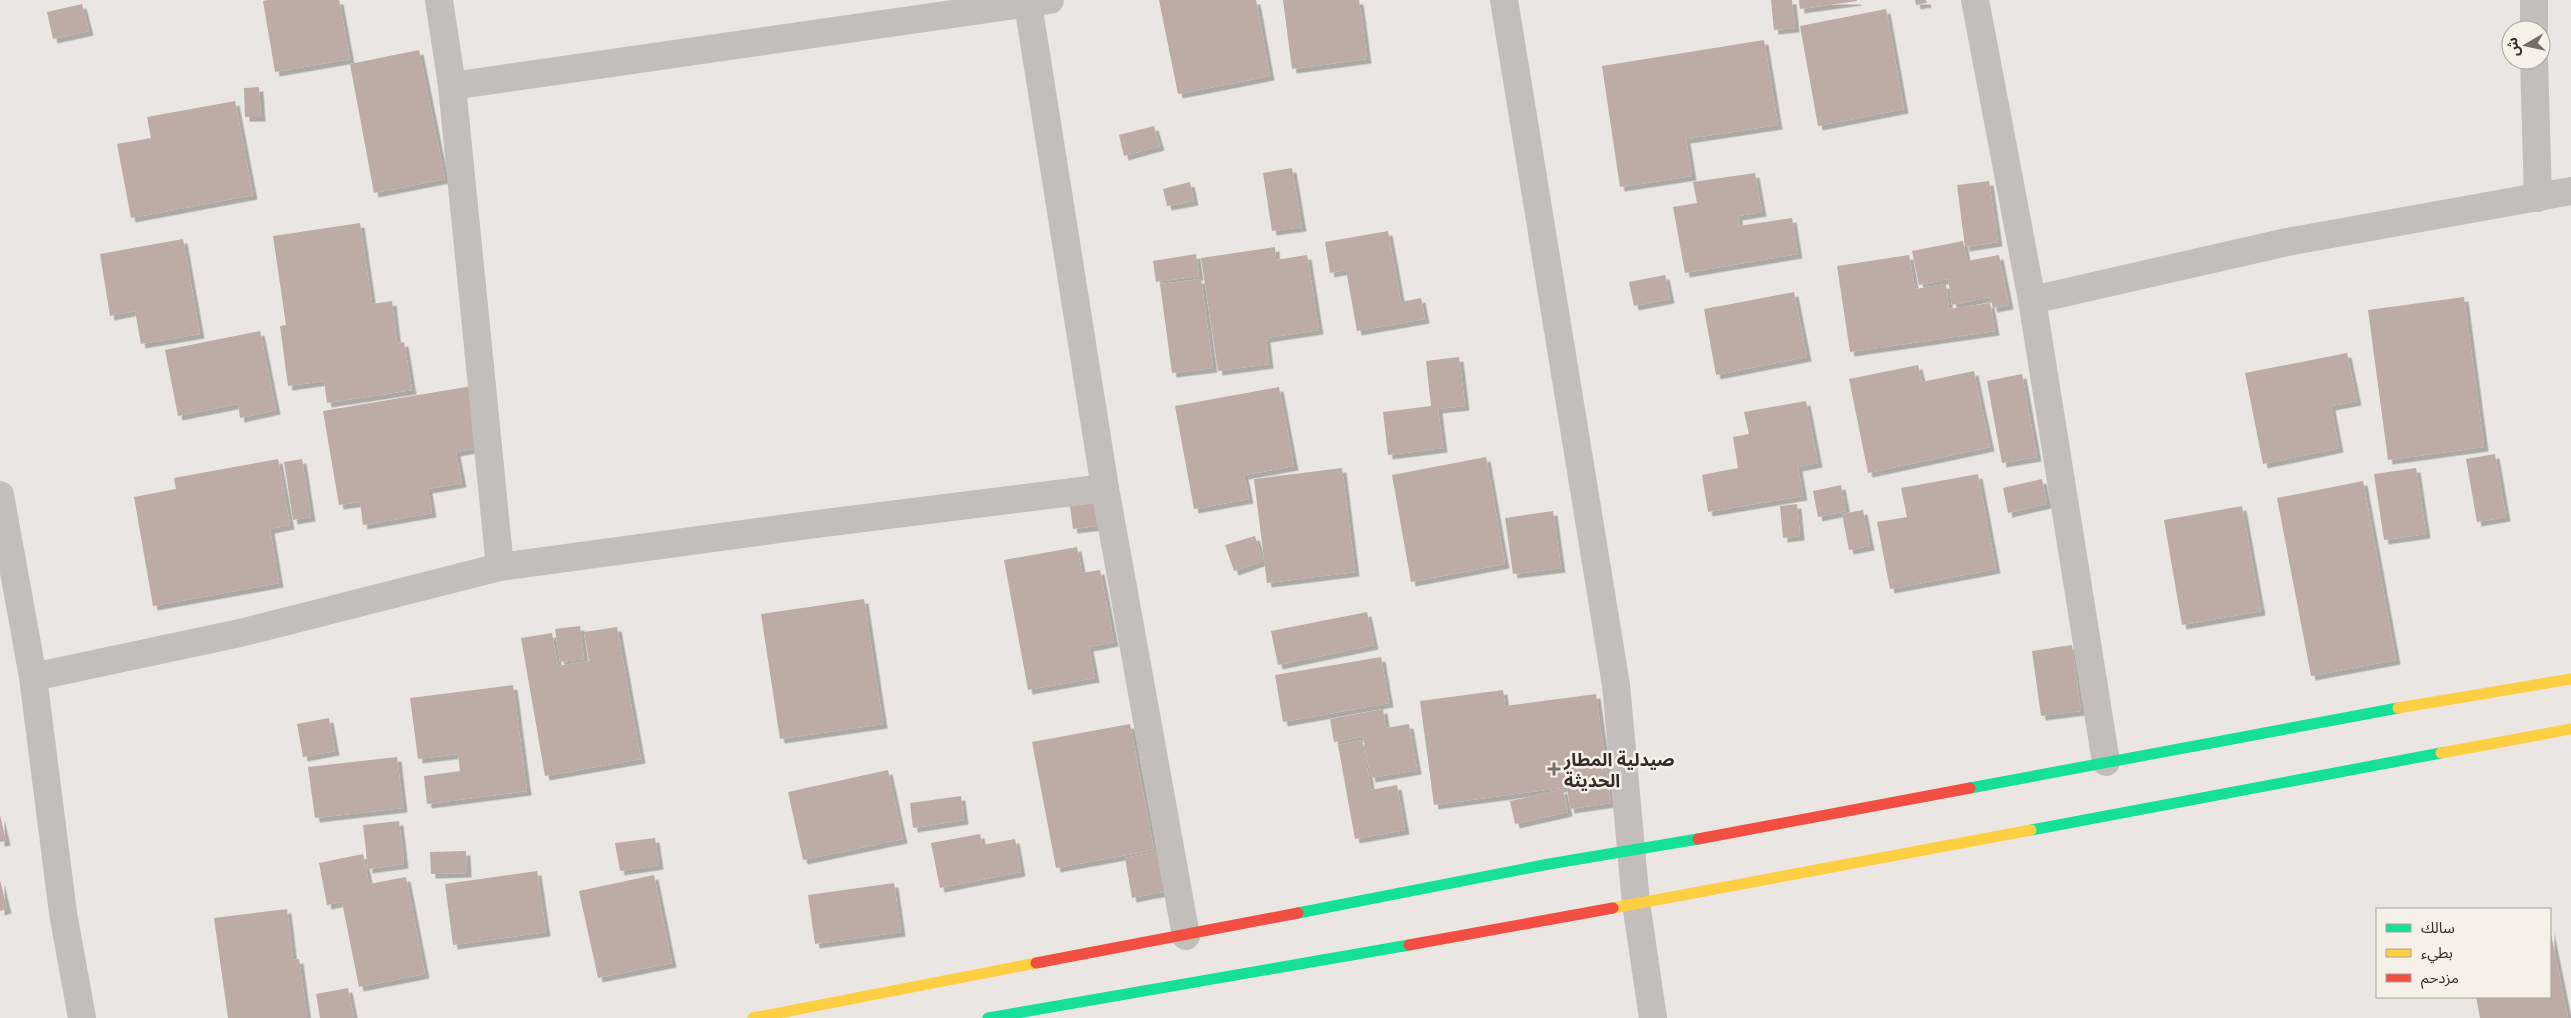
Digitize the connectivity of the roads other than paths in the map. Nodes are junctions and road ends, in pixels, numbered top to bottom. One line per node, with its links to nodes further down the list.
1 (439, 0): 8 (street)
2 (1504, 0): 20 (street)
3 (1975, 0): 11 (street)
4 (2534, 0): 6 (street)
5 (1039, 2): 8 (street); 12 (street)
6 (2534, 20)
7 (2534, 70): 10 (street)
8 (452, 86): 14 (street)
9 (2571, 191): 10 (street)
10 (2538, 198): 11 (street)
11 (2032, 300): 19 (street)
12 (1105, 488): 14 (street); 22 (street)
13 (0, 495): 15 (street)
14 (500, 567): 16 (street)
15 (11, 615): 16 (street)
16 (34, 678): 23 (street)
17 (2571, 679): 19 (main road)
18 (2571, 729): 21 (main road)
19 (2106, 762): 20 (main road)
20 (1632, 850): 21 (street); 22 (main road)
21 (1636, 903): 25 (main road); 26 (street)
22 (1186, 936): 24 (main road)
23 (82, 1018)
24 (753, 1018)
25 (988, 1018)
26 (1653, 1018)

